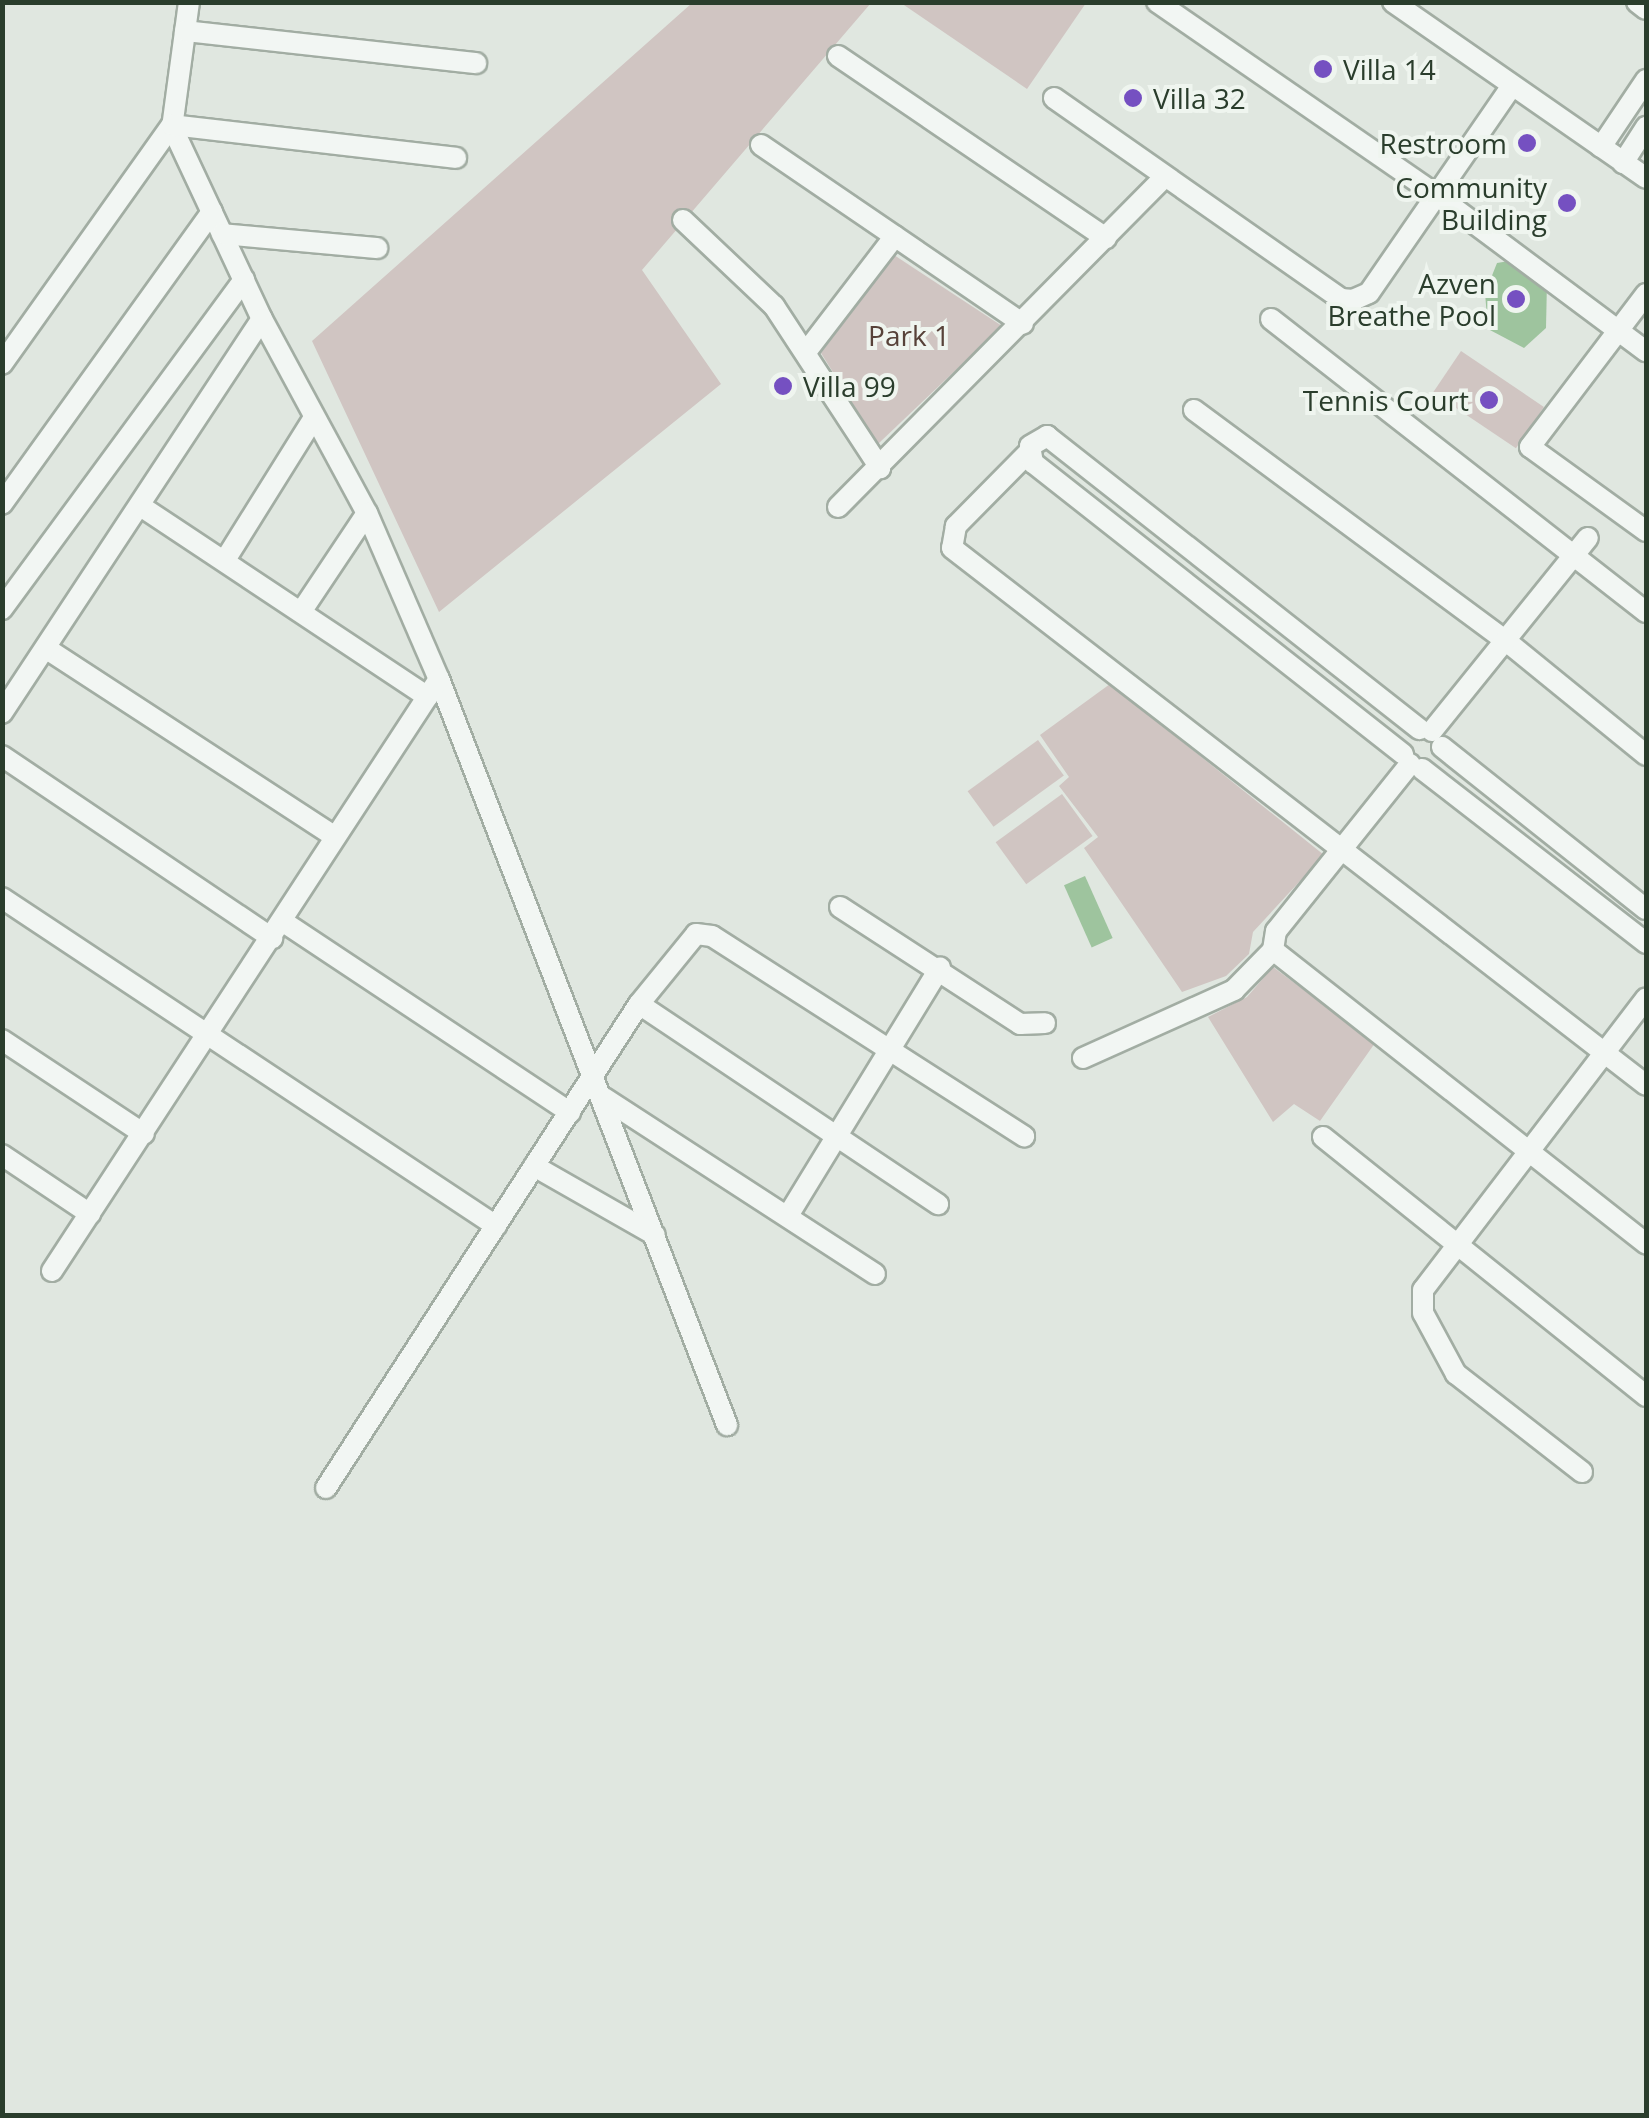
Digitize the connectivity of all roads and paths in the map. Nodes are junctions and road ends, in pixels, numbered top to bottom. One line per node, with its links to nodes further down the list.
1 (190, 2): 6 (street)
2 (1157, 2): 20 (street)
3 (1394, 2): 10 (street)
4 (1636, 2): 5 (street)
5 (1646, 9)
6 (185, 31): 8 (street); 12 (street)
7 (838, 56): 25 (street)
8 (476, 63)
9 (1646, 80): 15 (street)
10 (1511, 87): 15 (street); 20 (street)
11 (1054, 98): 18 (street)
12 (172, 125): 16 (street); 21 (street); 35 (street)
13 (1646, 127): 17 (street)
14 (761, 145): 24 (street)
15 (1600, 148): 17 (street)
16 (456, 158)
17 (1623, 163): 19 (street)
18 (1165, 176): 20 (street); 25 (street)
19 (1646, 178)
20 (1435, 194): 32 (street)
21 (212, 212): 23 (street); 40 (street)
22 (683, 220): 34 (street)
23 (222, 234): 26 (street); 27 (street)
24 (895, 236): 31 (street); 34 (street)
25 (1106, 238): 31 (street)
26 (377, 248)
27 (244, 279): 29 (street); 48 (street)
28 (1646, 294): 32 (street)
29 (262, 318): 37 (street); 41 (street)
30 (1271, 319): 45 (street)
31 (1022, 324): 39 (street)
32 (1620, 333): 33 (street); 44 (street)
33 (1646, 351)
34 (806, 352): 39 (street)
35 (2, 364)
36 (1194, 410): 52 (street)
37 (313, 419): 43 (street); 46 (street)
38 (1028, 453): 47 (street); 51 (street); 61 (street)
39 (880, 468): 42 (street)
40 (2, 504)
41 (142, 507): 46 (street); 53 (street)
42 (838, 507)
43 (367, 513): 49 (street); 54 (street)
44 (1646, 532)
45 (1581, 546): 50 (street); 52 (street)
46 (225, 560): 49 (street)
47 (1250, 598): 51 (street); 56 (street)
48 (2, 609)
49 (304, 610): 54 (street)
50 (1646, 612)
51 (1233, 616): 59 (street)
52 (1506, 640): 56 (street); 57 (street)
53 (47, 649): 55 (street); 60 (street)
54 (433, 688): 60 (street); 77 (street)
55 (2, 713)
56 (1431, 736): 59 (street); 59 (street); 64 (street)
57 (1646, 755)
58 (2, 756): 65 (street)
59 (1412, 762): 61 (street); 66 (street)
60 (335, 837): 65 (street)
61 (1346, 847): 67 (street); 75 (street)
62 (2, 898): 72 (street)
63 (840, 907): 68 (street)
64 (1646, 909)
65 (277, 930): 72 (street); 80 (street)
66 (1646, 943)
67 (1272, 950): 76 (street); 85 (street)
68 (940, 968): 71 (street); 74 (street)
69 (1646, 998): 75 (street)
70 (638, 1004): 74 (street); 77 (street); 82 (street)
71 (1045, 1023)
72 (208, 1037): 81 (street); 91 (street)
73 (2, 1040): 81 (street)
74 (888, 1052): 82 (street); 83 (street)
75 (1606, 1053): 78 (street); 85 (street)
76 (1083, 1058)
77 (594, 1071): 79 (street); 80 (street)
78 (1646, 1085)
79 (604, 1098): 90 (street); 92 (street)
80 (570, 1112): 87 (street)
81 (144, 1134): 89 (street)
82 (840, 1134): 88 (street); 90 (street)
83 (1024, 1136)
84 (1322, 1137): 93 (street)
85 (1526, 1150): 93 (street); 94 (street)
86 (2, 1155): 89 (street)
87 (534, 1166): 91 (street); 92 (street)
88 (938, 1204)
89 (90, 1214): 95 (street)
90 (789, 1214): 96 (street)
91 (496, 1226): 100 (street)
92 (655, 1234): 98 (street)
93 (1455, 1243): 97 (street); 99 (street)
94 (1646, 1244)
95 (52, 1271)
96 (875, 1274)
97 (1646, 1396)
98 (727, 1425)
99 (1582, 1472)
100 (326, 1488)

